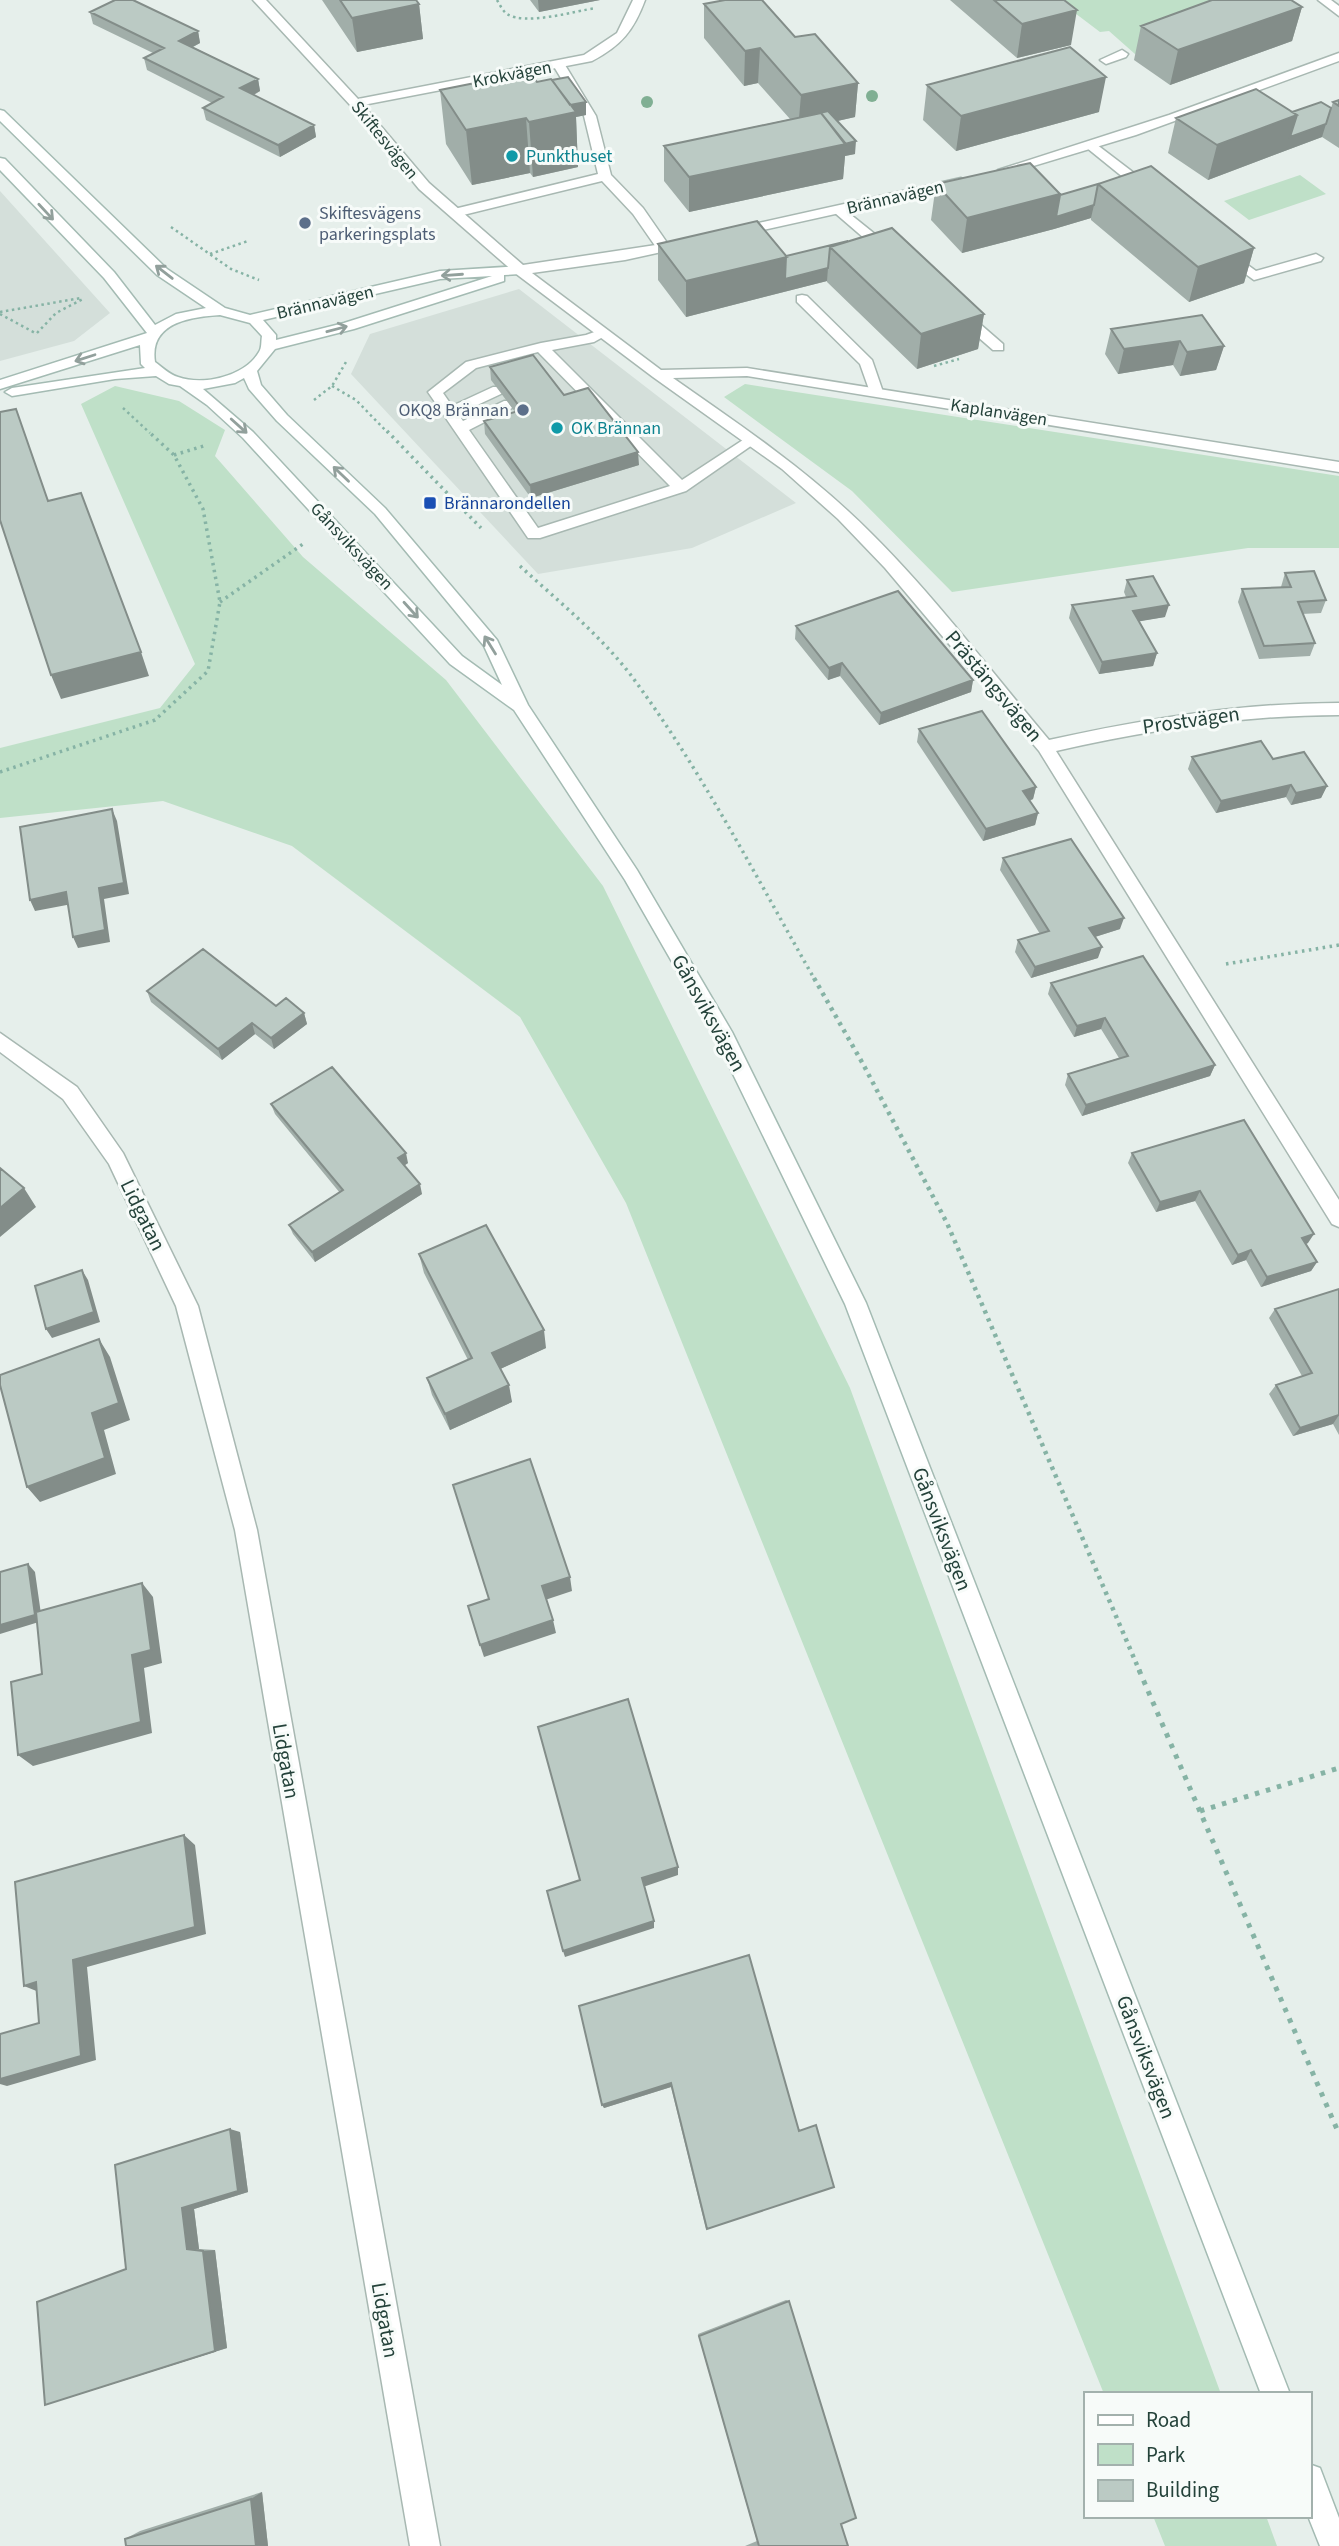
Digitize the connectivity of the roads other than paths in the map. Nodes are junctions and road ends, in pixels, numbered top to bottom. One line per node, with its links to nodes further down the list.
1 (259, 0): 10 (street, Skiftesvägen)
2 (626, 0): 4 (street)
3 (1324, 0): 5 (street)
4 (637, 6): 9 (street, Krokvägen)
5 (1339, 12)
6 (1122, 54): 8 (street)
7 (1339, 57): 12 (street)
8 (1106, 60)
9 (559, 65): 10 (street, Krokvägen); 15 (street)
10 (355, 103): 19 (street, Skiftesvägen)
11 (0, 114): 27 (street, one-way to 11)
12 (1092, 145): 14 (street); 17 (street)
13 (0, 162): 30 (street, one-way to 30)
14 (994, 173)
15 (605, 176): 19 (street); 21 (street)
16 (970, 180): 18 (street, Brännavägen)
17 (1157, 197)
18 (840, 210): 21 (street, Brännavägen); 23 (street)
19 (455, 213): 24 (street, Skiftesvägen)
20 (1211, 241): 22 (street)
21 (663, 247): 24 (street, Brännavägen)
22 (1316, 258)
23 (903, 265)
24 (520, 270): 28 (street, Brännavägen, one-way to 28); 29 (street, Prästängsvägen); 31 (street, Brännavägen, one-way to 24)
25 (803, 299): 44 (street)
26 (945, 301): 33 (street)
27 (220, 311): 28 (street); 30 (street)
28 (254, 318): 31 (street)
29 (603, 332): 32 (street); 36 (street, Prästängsvägen)
30 (152, 335): 34 (street); 40 (street, one-way to 40)
31 (271, 346): 35 (street)
32 (541, 347): 38 (street); 47 (street)
33 (998, 347)
34 (155, 372): 39 (street); 45 (street)
35 (250, 372): 39 (street); 52 (street, Gånsviksvägen, one-way to 35)
36 (658, 374): 44 (street, Kaplanvägen); 49 (street, Prästängsvägen)
37 (552, 378): 38 (street)
38 (573, 378): 43 (street)
39 (186, 384): 52 (street, Gånsviksvägen, one-way to 52)
40 (0, 385)
41 (498, 390): 47 (street)
42 (564, 392): 43 (street)
43 (587, 392): 51 (street)
44 (876, 392): 50 (street, Kaplanvägen)
45 (0, 394)
46 (509, 404): 48 (street)
47 (449, 413): 48 (street)
48 (460, 428): 51 (street)
49 (751, 441): 51 (street); 54 (street, Prästängsvägen)
50 (1339, 467)
51 (681, 488)
52 (520, 706): 57 (street, Gånsviksvägen)
53 (1339, 709): 54 (street, Prostvägen)
54 (1045, 747): 56 (street, Prästängsvägen)
55 (0, 1041): 59 (street, Lidgatan)
56 (1339, 1218)
57 (1275, 2392)
58 (1311, 2484): 60 (street)
59 (425, 2546)
60 (1335, 2546)

